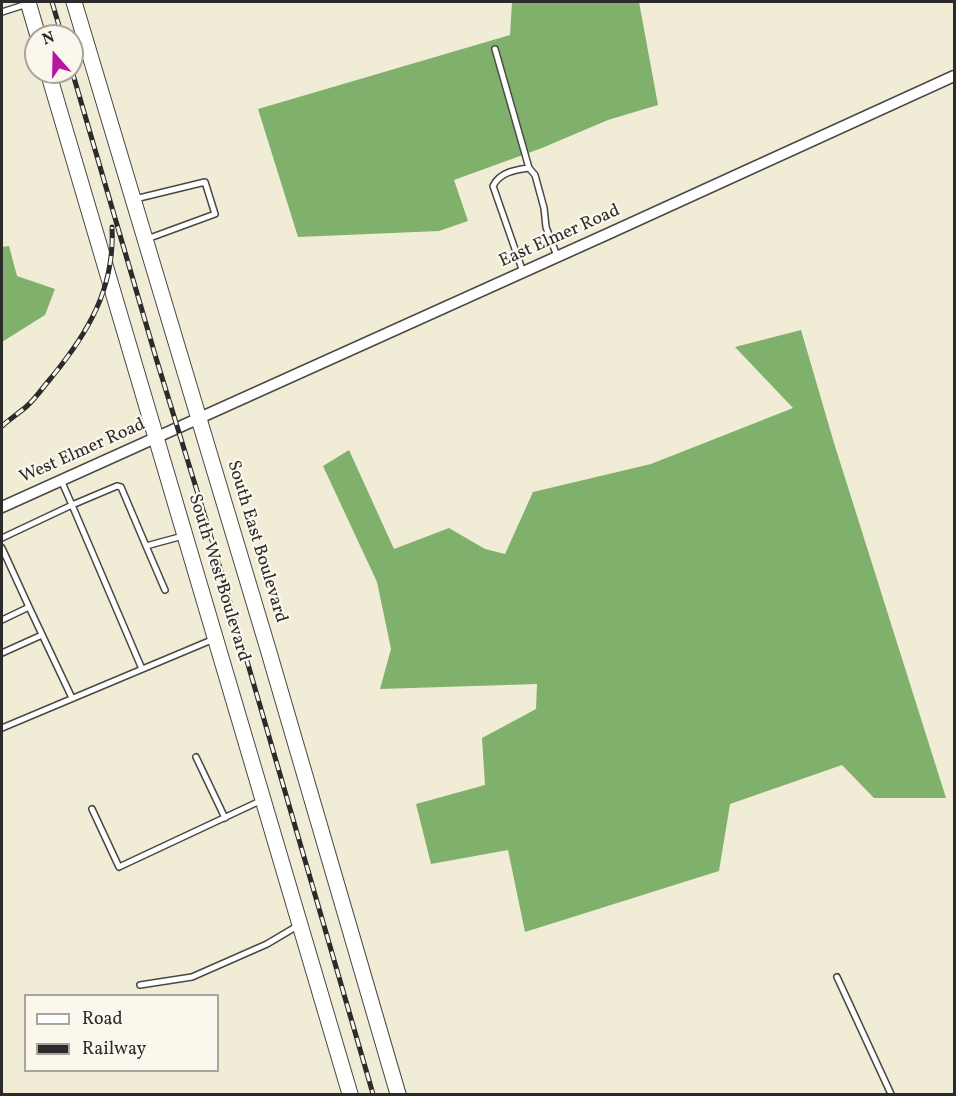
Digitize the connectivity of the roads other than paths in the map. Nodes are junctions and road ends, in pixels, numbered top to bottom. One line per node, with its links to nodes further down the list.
1 (28, 2): 3 (lane); 4 (main road)
2 (75, 2): 9 (main road, South East Boulevard)
3 (2, 12)
4 (34, 24)
5 (495, 49): 8 (lane)
6 (954, 75): 11 (street, East Elmer Road)
7 (52, 84): 15 (main road, South West Boulevard)
8 (529, 168): 11 (lane); 12 (lane)
9 (133, 199): 10 (main road, South East Boulevard); 10 (lane)
10 (145, 240): 13 (main road, South East Boulevard)
11 (557, 256): 12 (street, East Elmer Road)
12 (523, 272): 13 (street, East Elmer Road)
13 (199, 418): 14 (street, East Elmer Road); 40 (main road, South East Boulevard)
14 (178, 427): 15 (street, West Elmer Road)
15 (156, 437): 16 (street, West Elmer Road); 19 (main road, South West Boulevard)
16 (61, 480): 17 (lane); 18 (street, West Elmer Road)
17 (72, 505): 20 (lane); 21 (lane); 29 (lane)
18 (2, 507)
19 (185, 535): 21 (lane); 27 (main road, South West Boulevard)
20 (2, 538)
21 (146, 546): 23 (lane)
22 (2, 548): 24 (lane)
23 (165, 590)
24 (29, 607): 25 (lane); 26 (lane)
25 (2, 620)
26 (42, 635): 28 (lane); 30 (lane)
27 (216, 639): 29 (lane); 33 (main road, South West Boulevard)
28 (2, 653)
29 (142, 669): 30 (lane)
30 (72, 698): 31 (lane)
31 (2, 728)
32 (196, 757): 35 (lane)
33 (263, 800): 35 (lane); 36 (main road, South West Boulevard)
34 (92, 809): 35 (lane)
35 (225, 818)
36 (300, 924): 38 (lane); 39 (main road, South West Boulevard)
37 (837, 978): 41 (lane)
38 (140, 985)
39 (350, 1095)
40 (398, 1095)
41 (891, 1095)

